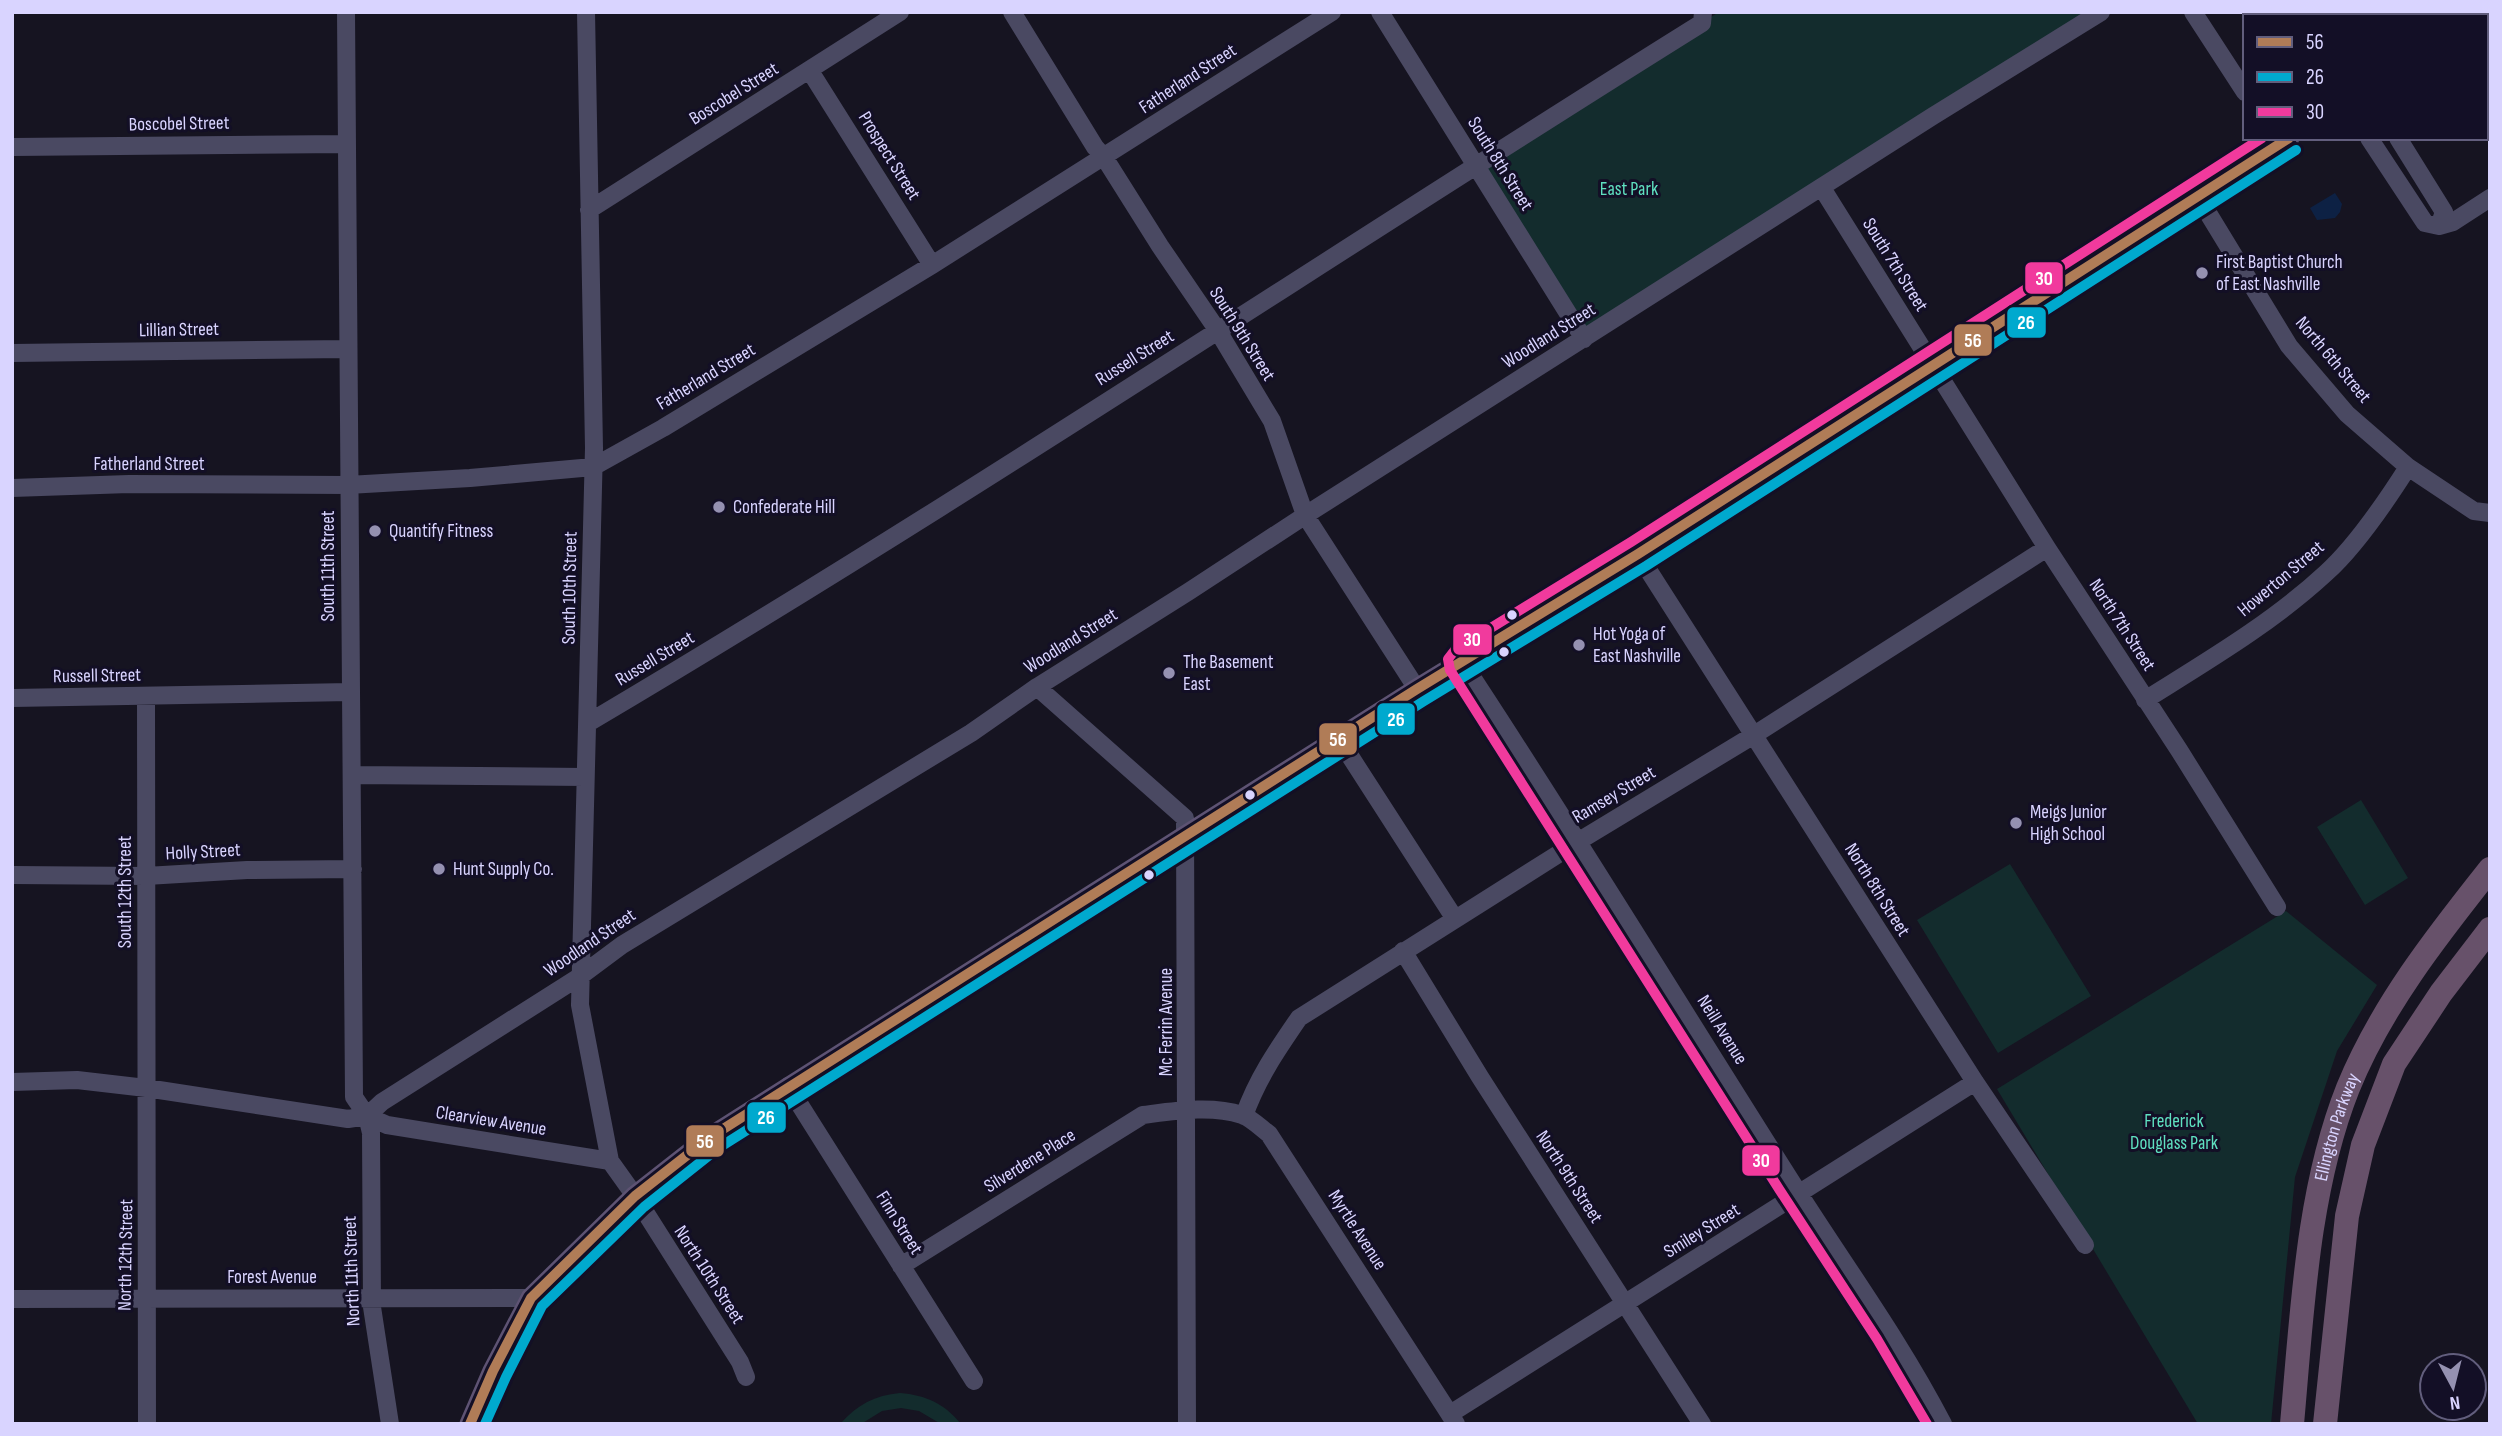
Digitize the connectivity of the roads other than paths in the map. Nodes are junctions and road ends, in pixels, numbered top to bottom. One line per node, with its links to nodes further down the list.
1 (346, 12): 15 (street, South 11th Street)
2 (586, 12): 24 (street, South 10th Street)
3 (900, 12): 10 (street, Boscobel Street)
4 (1012, 12): 17 (street, South 9th Street)
5 (1332, 12): 17 (street, Fatherland Street)
6 (1380, 12): 18 (street, South 8th Street)
7 (2101, 12): 21 (street, Woodland Street)
8 (2193, 12): 11 (street)
9 (1702, 18): 18 (street, Russell Street)
10 (810, 71): 24 (street, Boscobel Street); 26 (street, Prospect Street)
11 (2243, 89)
12 (2370, 140): 20 (street)
13 (2399, 140): 19 (street)
14 (2280, 141): 22 (main road)
15 (346, 144): 16 (street, Boscobel Street); 29 (street, South 11th Street)
16 (12, 147)
17 (1104, 157): 26 (street, Fatherland Street); 27 (street, South 9th Street)
18 (1476, 164): 27 (street, Russell Street); 28 (street, South 8th Street)
19 (2421, 175): 20 (street); 25 (street)
20 (2401, 187): 25 (street)
21 (1822, 188): 28 (street, Woodland Street); 31 (street, South 7th Street)
22 (2197, 195): 31 (main road); 33 (street, North 6th Street)
23 (2490, 198): 25 (street)
24 (589, 210): 32 (street, South 10th Street)
25 (2439, 226)
26 (932, 265): 32 (street, Fatherland Street)
27 (1218, 331): 37 (street, South 9th Street); 47 (street, Russell Street)
28 (1584, 339): 37 (street, Woodland Street)
29 (347, 349): 30 (street, Lillian Street); 34 (street, South 11th Street)
30 (12, 353)
31 (1933, 365): 38 (street, North 7th Street); 39 (main road)
32 (593, 467): 34 (street, Fatherland Street); 47 (street, South 10th Street)
33 (2409, 467): 36 (street); 46 (street, Howerton Street)
34 (348, 485): 35 (street, Fatherland Street); 43 (street, South 11th Street)
35 (12, 488)
36 (2490, 513)
37 (1305, 515): 41 (street, Woodland Street); 42 (street, South 9th Street)
38 (2047, 548): 46 (street, North 7th Street); 48 (street, Ramsey Street)
39 (1638, 554): 40 (main road); 48 (street, North 8th Street)
40 (1462, 662): 42 (main road); 53 (street, Neill Avenue)
41 (1037, 687): 52 (street, Mc Ferrin Avenue); 63 (street, Woodland Street)
42 (1417, 689): 49 (main road)
43 (350, 692): 44 (street, Russell Street); 50 (street, South 11th Street)
44 (146, 696): 45 (street, Russell Street); 57 (street, South 12th Street)
45 (12, 698)
46 (2145, 700): 58 (street, North 7th Street)
47 (588, 723): 51 (street, South 10th Street)
48 (1754, 735): 53 (street, Ramsey Street); 66 (street, North 8th Street)
49 (1339, 739): 52 (main road); 59 (street)
50 (352, 775): 51 (street); 54 (street, South 11th Street)
51 (585, 778): 63 (street, South 10th Street)
52 (1185, 838): 67 (main road); 69 (street, Mc Ferrin Avenue)
53 (1579, 841): 59 (street, Ramsey Street); 73 (street, Neill Avenue)
54 (353, 869): 57 (street, Holly Street); 70 (street, South 11th Street)
55 (2490, 869): 91 (highway, Ellington Parkway)
56 (12, 875): 57 (street, Holly Street)
57 (146, 876): 68 (street, South 12th Street)
58 (2277, 907)
59 (1455, 919): 62 (street, Ramsey Street)
60 (2490, 929): 64 (highway, Ellington Parkway)
61 (2490, 946): 64 (highway)
62 (1403, 951): 71 (street, Ramsey Street); 81 (street, North 9th Street)
63 (579, 977): 70 (street, Woodland Street); 72 (street, South 10th Street)
64 (2441, 993): 92 (highway, Ellington Parkway)
65 (12, 1082): 68 (street)
66 (1975, 1082): 73 (street, Smiley Street); 75 (street, North 8th Street)
67 (788, 1086): 74 (main road); 76 (street, Finn Street)
68 (146, 1088): 70 (street); 78 (street, North 12th Street)
69 (1187, 1110): 71 (street, Myrtle Avenue); 76 (street, Silverdene Place); 88 (street, Mc Ferrin Avenue)
70 (367, 1116): 72 (street, Clearview Avenue); 77 (street, North 11th Street)
71 (1244, 1116): 84 (street, Myrtle Avenue)
72 (610, 1161): 74 (street, North 10th Street)
73 (1800, 1194): 81 (street, Smiley Street); 90 (street, Neill Avenue)
74 (635, 1196): 79 (main road); 82 (street, North 10th Street)
75 (2085, 1245)
76 (901, 1266): 83 (street, Finn Street)
77 (372, 1297): 78 (street, Forest Avenue); 79 (street, Forest Avenue); 86 (street, North 11th Street)
78 (146, 1298): 80 (street, Forest Avenue); 85 (street, North 12th Street)
79 (531, 1298): 87 (main road)
80 (12, 1299)
81 (1626, 1304): 84 (street, Smiley Street); 89 (street, North 9th Street)
82 (746, 1377)
83 (974, 1381)
84 (1453, 1419)
85 (147, 1424)
86 (390, 1424)
87 (470, 1424)
88 (1187, 1424)
89 (1702, 1424)
90 (1942, 1424)
91 (2292, 1424)
92 (2325, 1424)

